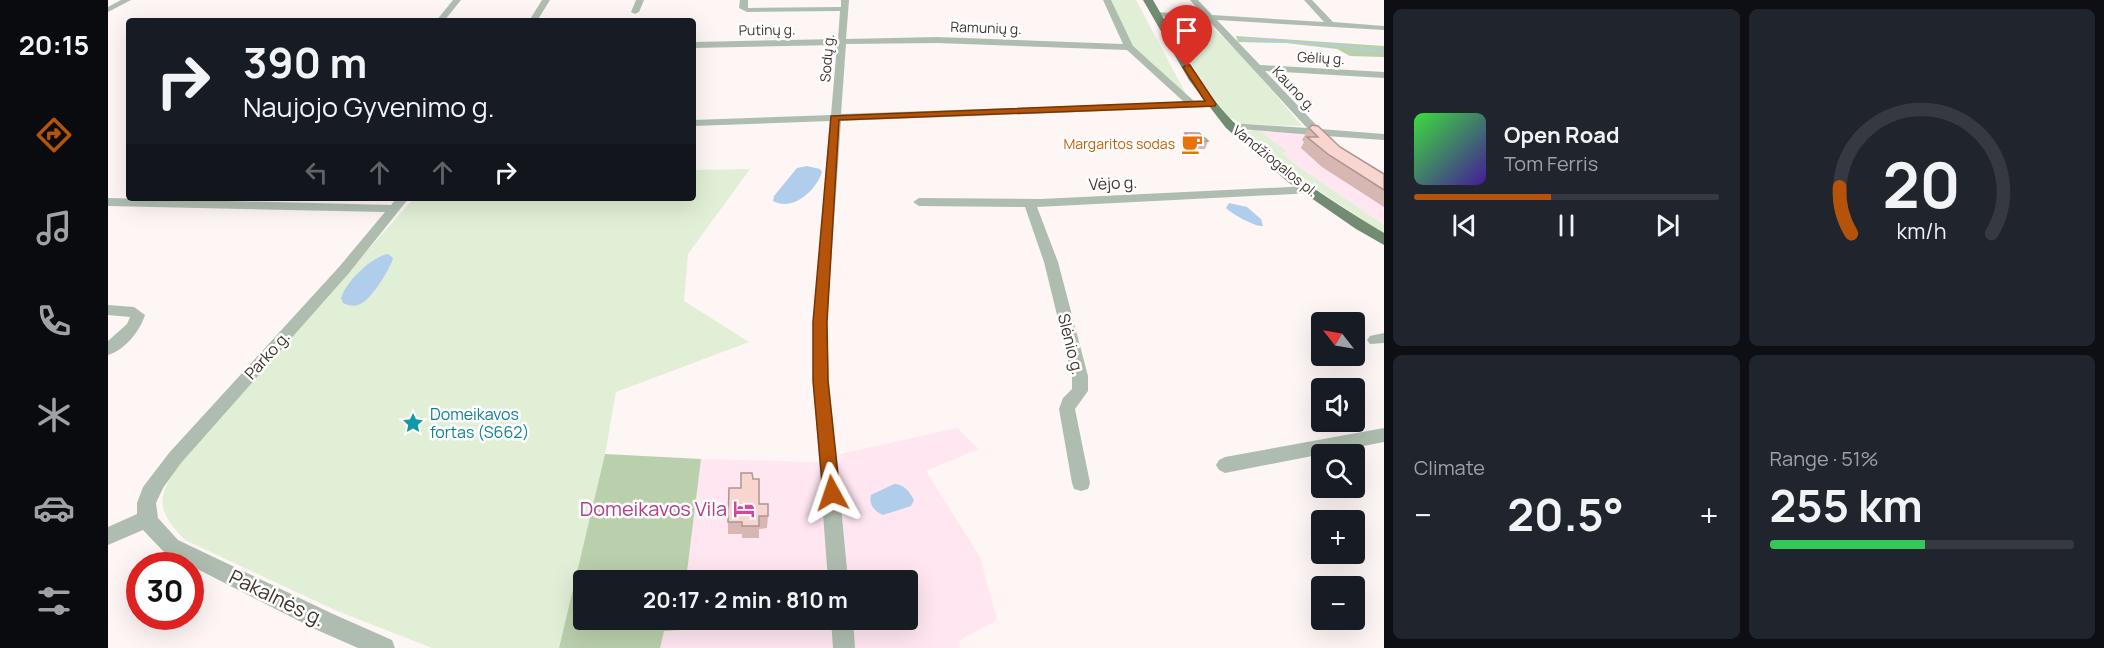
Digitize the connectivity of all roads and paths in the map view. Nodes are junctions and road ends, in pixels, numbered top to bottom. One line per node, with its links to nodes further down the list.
1 (127, 0): 11 (street)
2 (457, 0): 14 (street)
3 (546, 0): 15 (street)
4 (640, 0): 12 (street)
5 (744, 0): 10 (street)
6 (1107, 0): 21 (street)
7 (1148, 0): 13 (main road, Vandžiogalos pl.)
8 (1194, 0): 16 (street, Kauno g.)
9 (1308, 0): 17 (street)
10 (844, 4): 19 (street, Sodų g.)
11 (108, 10)
12 (635, 12)
13 (1156, 14): 16 (street); 25 (main road, Vandžiogalos pl.)
14 (442, 18)
15 (535, 18)
16 (1209, 18): 17 (street); 22 (street, Kauno g.)
17 (1331, 25): 18 (street)
18 (1384, 28)
19 (842, 42): 20 (street, Putinų g.); 21 (street, Ramunių g.); 26 (street, Sodų g.)
20 (696, 45)
21 (1129, 47): 24 (street)
22 (1256, 68): 23 (street, Gėlių g.); 29 (street, Kauno g.)
23 (1384, 75)
24 (1192, 104): 25 (street); 26 (street)
25 (1211, 104): 28 (main road, Vandžiogalos pl.)
26 (835, 118): 27 (street); 46 (street, Sodų g.)
27 (696, 123)
28 (1231, 126): 29 (street); 32 (main road, Vandžiogalos pl.)
29 (1315, 132): 30 (street); 31 (street, Kauno g.)
30 (1384, 137)
31 (1333, 149)
32 (1309, 190): 37 (street, Vėjo g.); 38 (main road, Vandžiogalos pl.)
33 (108, 202): 34 (street)
34 (324, 202): 36 (street)
35 (919, 202): 37 (street, Vėjo g.)
36 (399, 203): 44 (street, Parko g.)
37 (1030, 203): 43 (street, Slėnio g.)
38 (1384, 240)
39 (108, 310): 40 (street)
40 (108, 350)
41 (1384, 435): 42 (street)
42 (1225, 465)
43 (1081, 483)
44 (146, 519): 45 (street); 48 (street, Pakalnės g.)
45 (108, 536)
46 (837, 570)
47 (843, 630): 49 (street)
48 (384, 648)
49 (844, 648)

